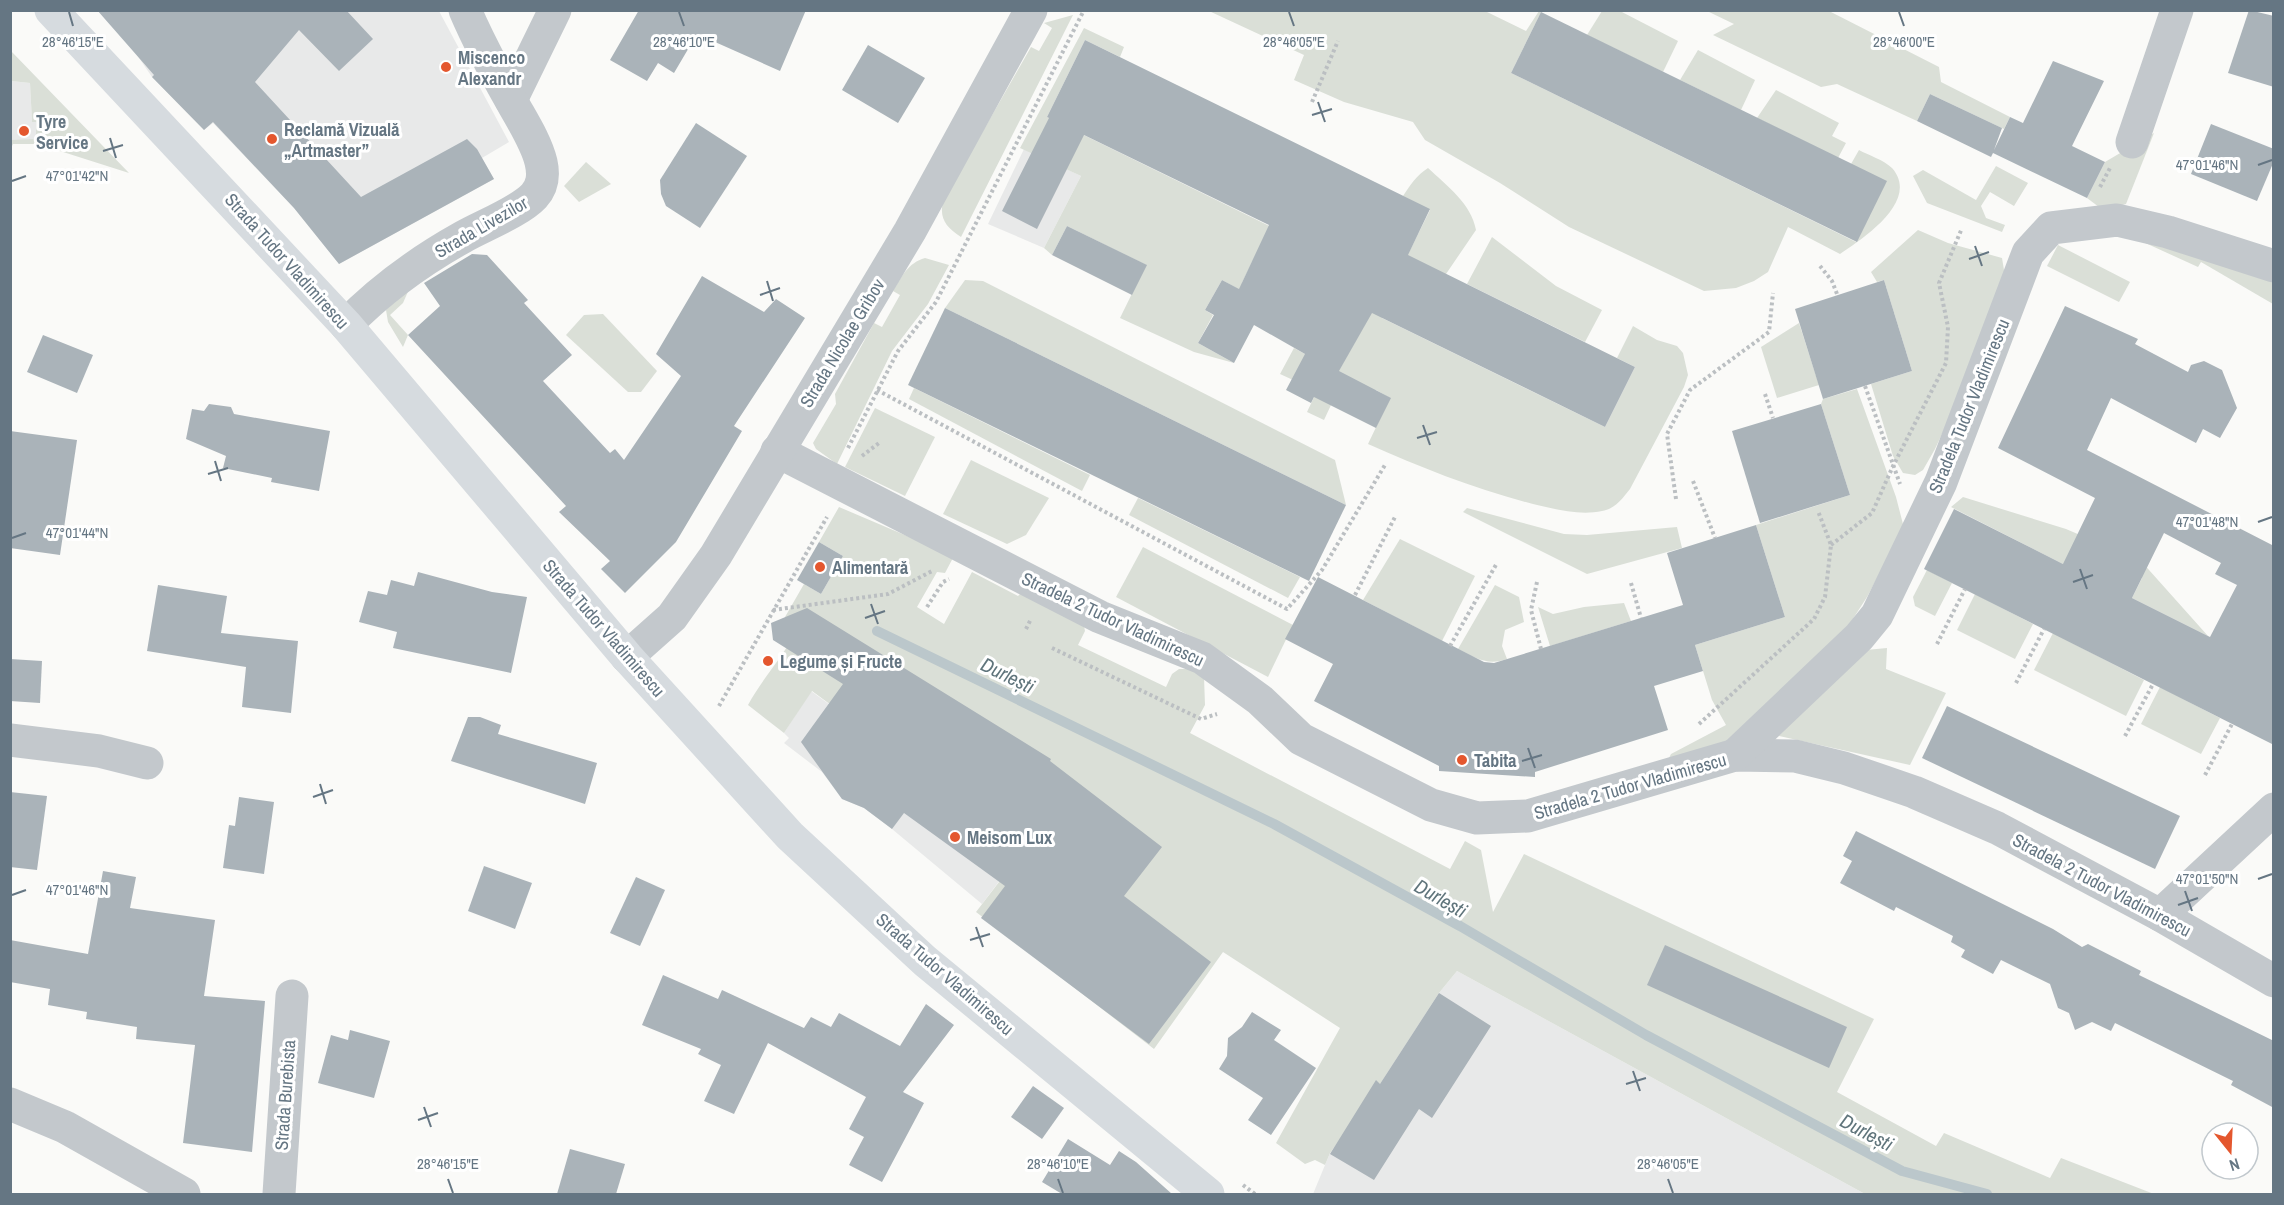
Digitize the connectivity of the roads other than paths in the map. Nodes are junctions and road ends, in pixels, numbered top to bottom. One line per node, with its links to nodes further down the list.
1 (51, 10): 9 (main road, Strada Tudor Vladimirescu)
2 (465, 10): 6 (street, Strada Livezilor)
3 (555, 10): 6 (street)
4 (1031, 10): 10 (street, Strada Nicolae Gribov)
5 (2177, 10): 7 (street)
6 (511, 100): 9 (street, Strada Livezilor)
7 (2132, 142)
8 (2274, 266): 13 (street, Stradela Tudor Vladimirescu)
9 (346, 325): 11 (main road, Strada Tudor Vladimirescu)
10 (777, 450): 11 (street, Strada Nicolae Gribov); 13 (street, Stradela 2 Tudor Vladimirescu)
11 (627, 657): 22 (main road, Strada Tudor Vladimirescu)
12 (10, 740): 14 (street)
13 (1735, 755): 16 (street, Stradela 2 Tudor Vladimirescu)
14 (147, 763)
15 (2274, 809): 16 (street)
16 (2160, 915): 17 (street, Stradela 2 Tudor Vladimirescu)
17 (2274, 981)
18 (292, 996): 21 (street, Strada Burebista)
19 (10, 1104): 20 (street)
20 (184, 1194)
21 (279, 1194)
22 (1208, 1194)

